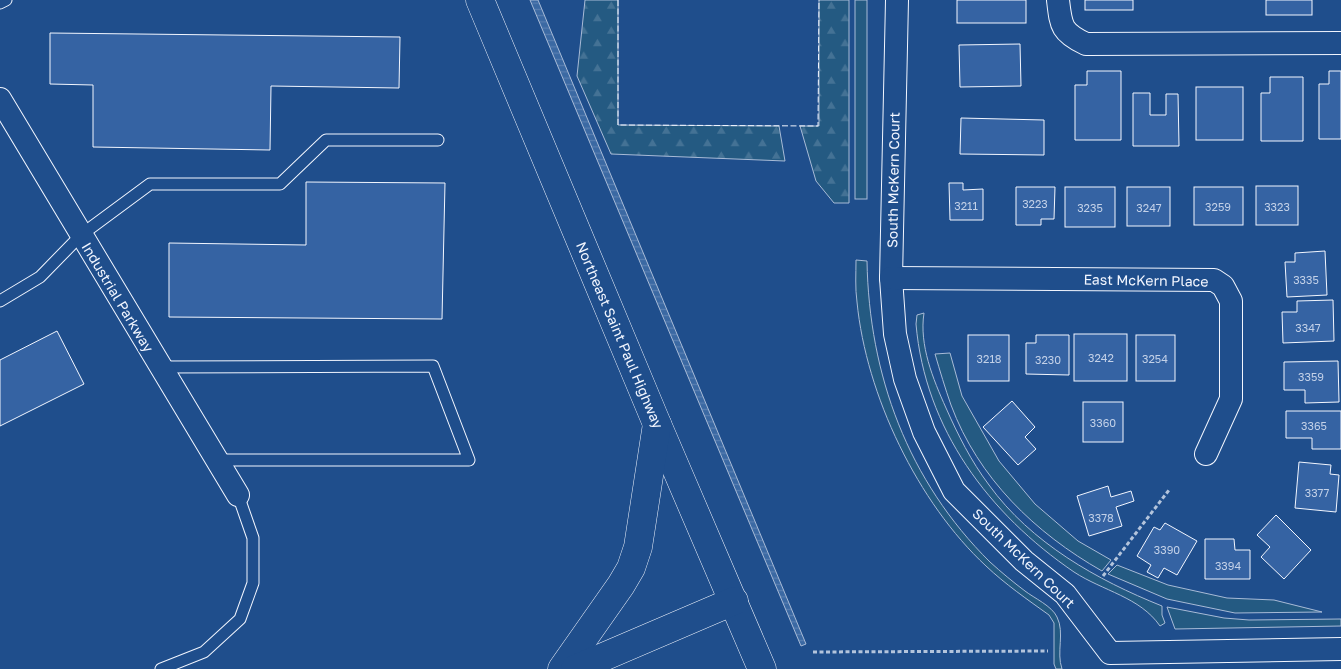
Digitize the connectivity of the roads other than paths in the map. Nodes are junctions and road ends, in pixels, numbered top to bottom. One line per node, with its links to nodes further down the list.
1 (6, 0): 5 (lane)
2 (480, 0): 13 (highway, Northeast Saint Paul Highway)
3 (897, 0): 10 (street, South McKern Court)
4 (1058, 0): 6 (street)
5 (0, 3)
6 (1341, 43)
7 (0, 99): 9 (street, Industrial Parkway)
8 (438, 140): 9 (lane)
9 (81, 235): 11 (lane); 12 (street, Industrial Parkway)
10 (891, 278): 14 (street, East McKern Place); 18 (street, South McKern Court)
11 (0, 301)
12 (161, 367): 15 (street, Industrial Parkway); 15 (lane)
13 (657, 424): 17 (highway, Northeast Saint Paul Highway); 20 (highway)
14 (1206, 454)
15 (217, 460): 16 (street, Industrial Parkway)
16 (238, 495): 19 (lane)
17 (734, 601): 21 (highway); 22 (highway, Northeast Saint Paul Highway)
18 (1341, 649)
19 (161, 669)
20 (562, 669)
21 (575, 669)
22 (762, 669)

